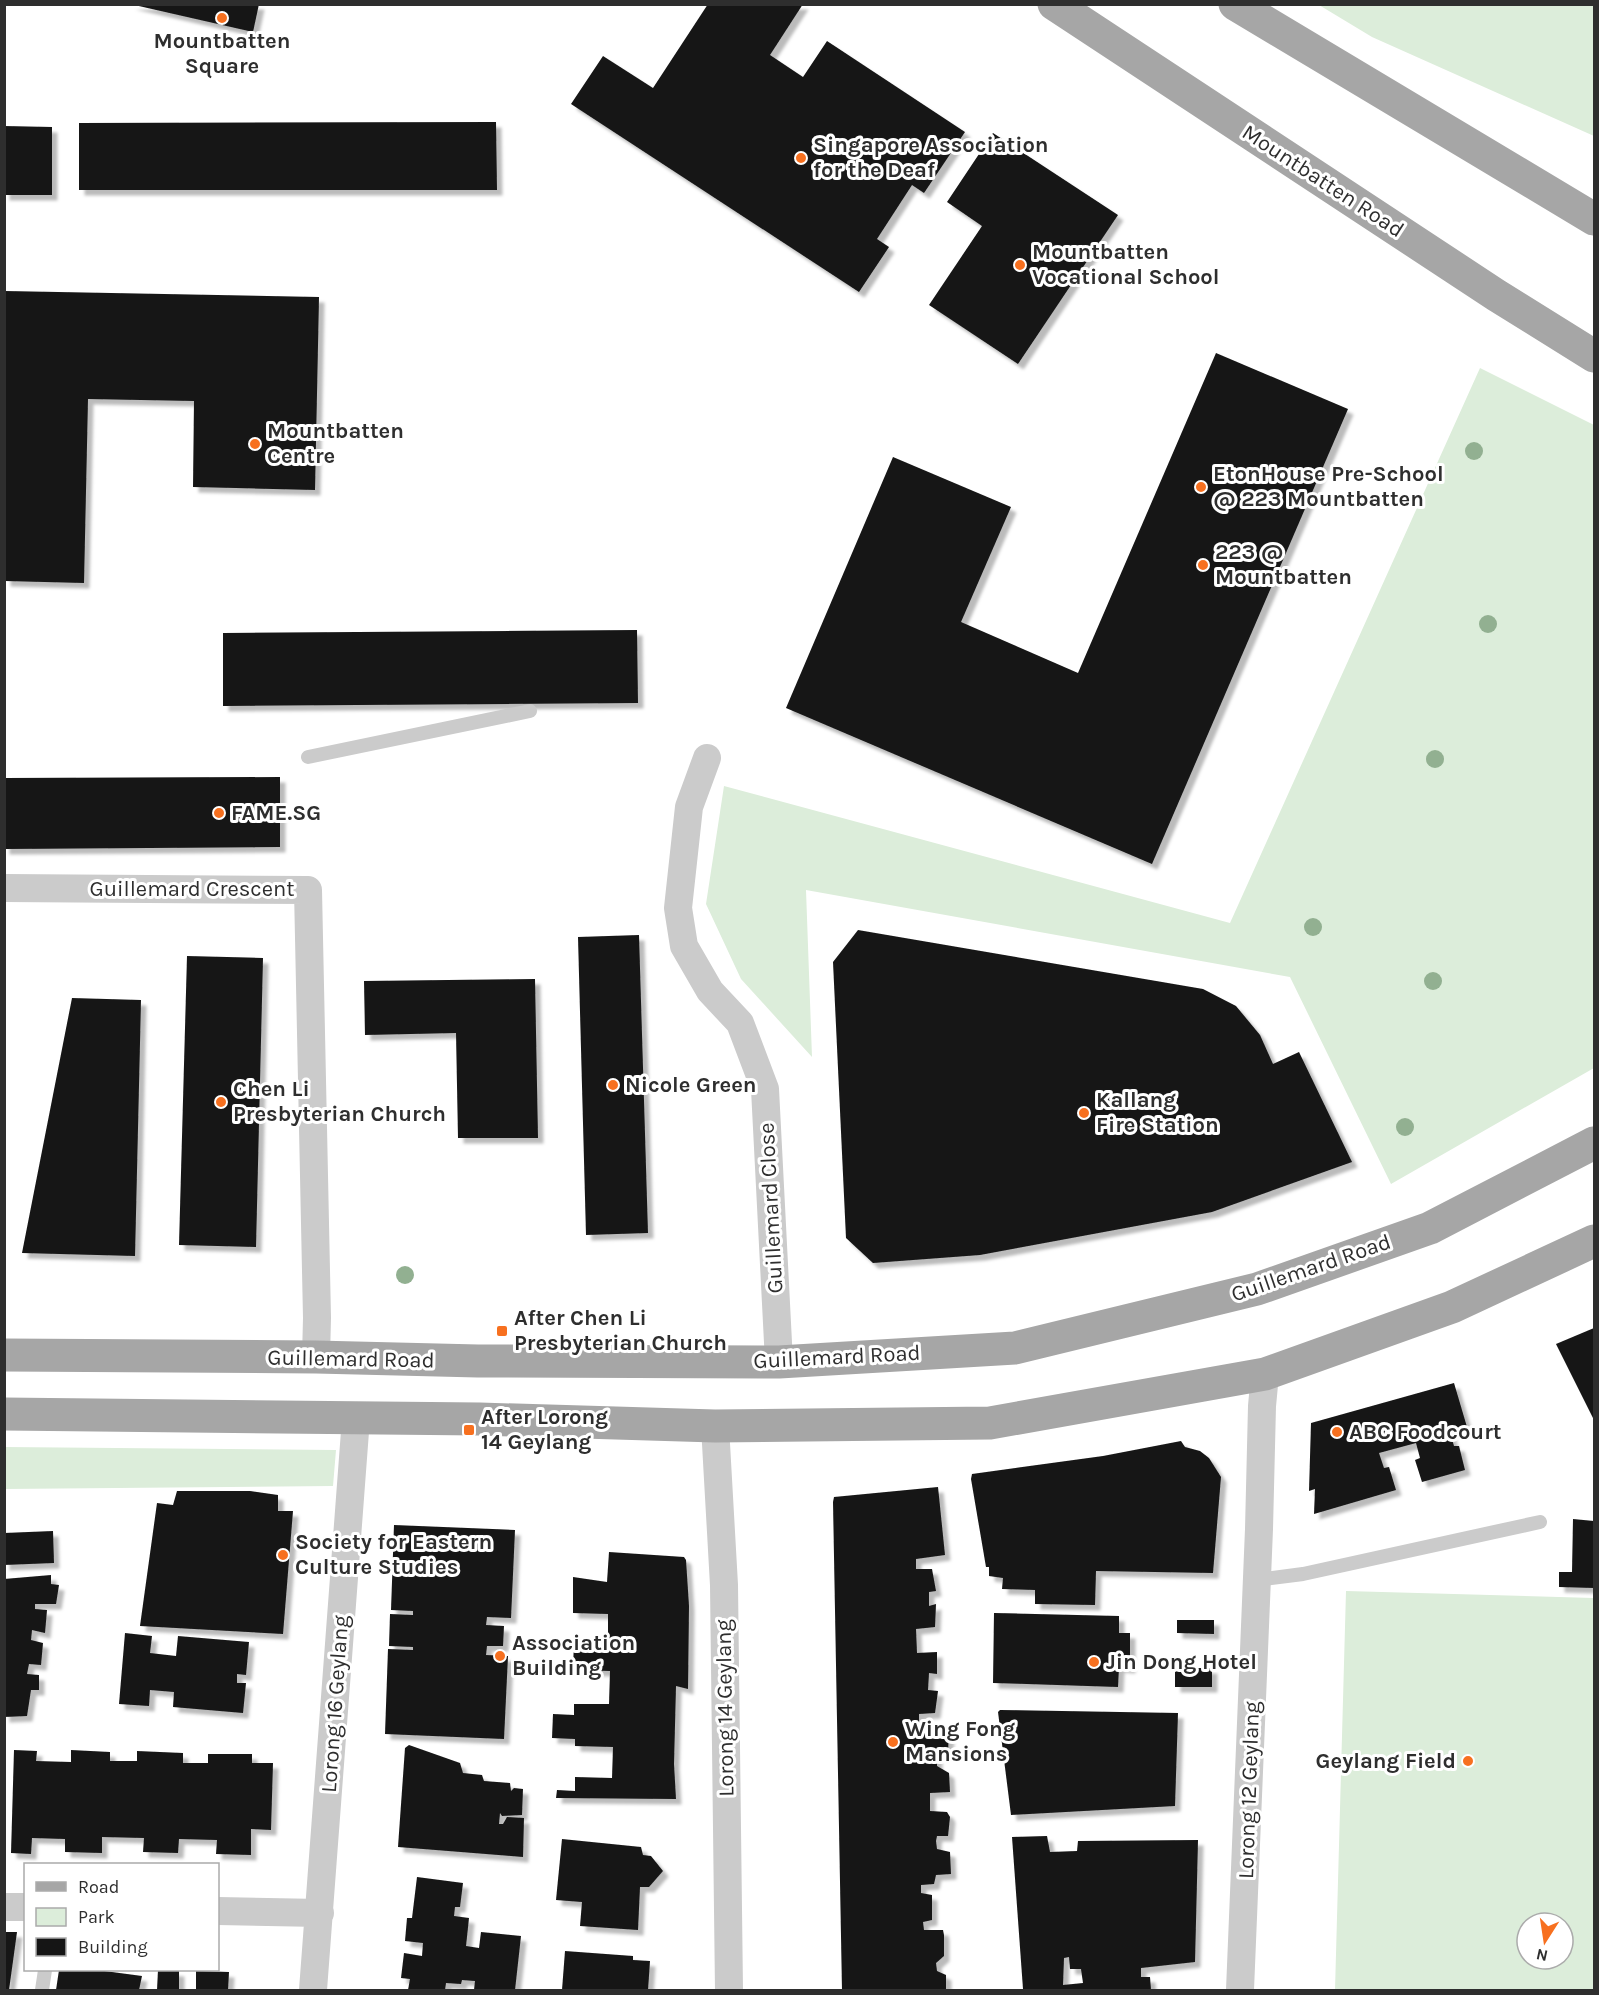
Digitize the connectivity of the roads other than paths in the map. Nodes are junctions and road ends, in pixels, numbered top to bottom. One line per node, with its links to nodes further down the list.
1 (1054, 4): 4 (main road, Mountbatten Road)
2 (1235, 4): 3 (main road)
3 (1594, 219)
4 (1594, 356)
5 (530, 711): 6 (lane)
6 (308, 757)
7 (707, 758): 13 (street, Guillemard Close)
8 (4, 888): 12 (street, Guillemard Crescent)
9 (1594, 1143): 13 (main road, Guillemard Road)
10 (1594, 1241): 14 (main road)
11 (4, 1354): 12 (main road, Guillemard Road)
12 (316, 1357): 13 (main road, Guillemard Road)
13 (779, 1362)
14 (1265, 1374): 17 (main road); 19 (street, Lorong 12 Geylang)
15 (4, 1414): 16 (main road)
16 (356, 1418): 17 (main road); 23 (street, Lorong 16 Geylang)
17 (715, 1426): 27 (street, Lorong 14 Geylang)
18 (1540, 1522): 19 (lane)
19 (1257, 1580): 28 (street, Lorong 12 Geylang)
20 (4, 1906): 21 (street)
21 (24, 1908)
22 (219, 1911): 23 (street)
23 (320, 1913): 26 (street, Lorong 16 Geylang)
24 (45, 1971): 25 (lane)
25 (42, 1990)
26 (313, 1990)
27 (729, 1990)
28 (1240, 1990)

